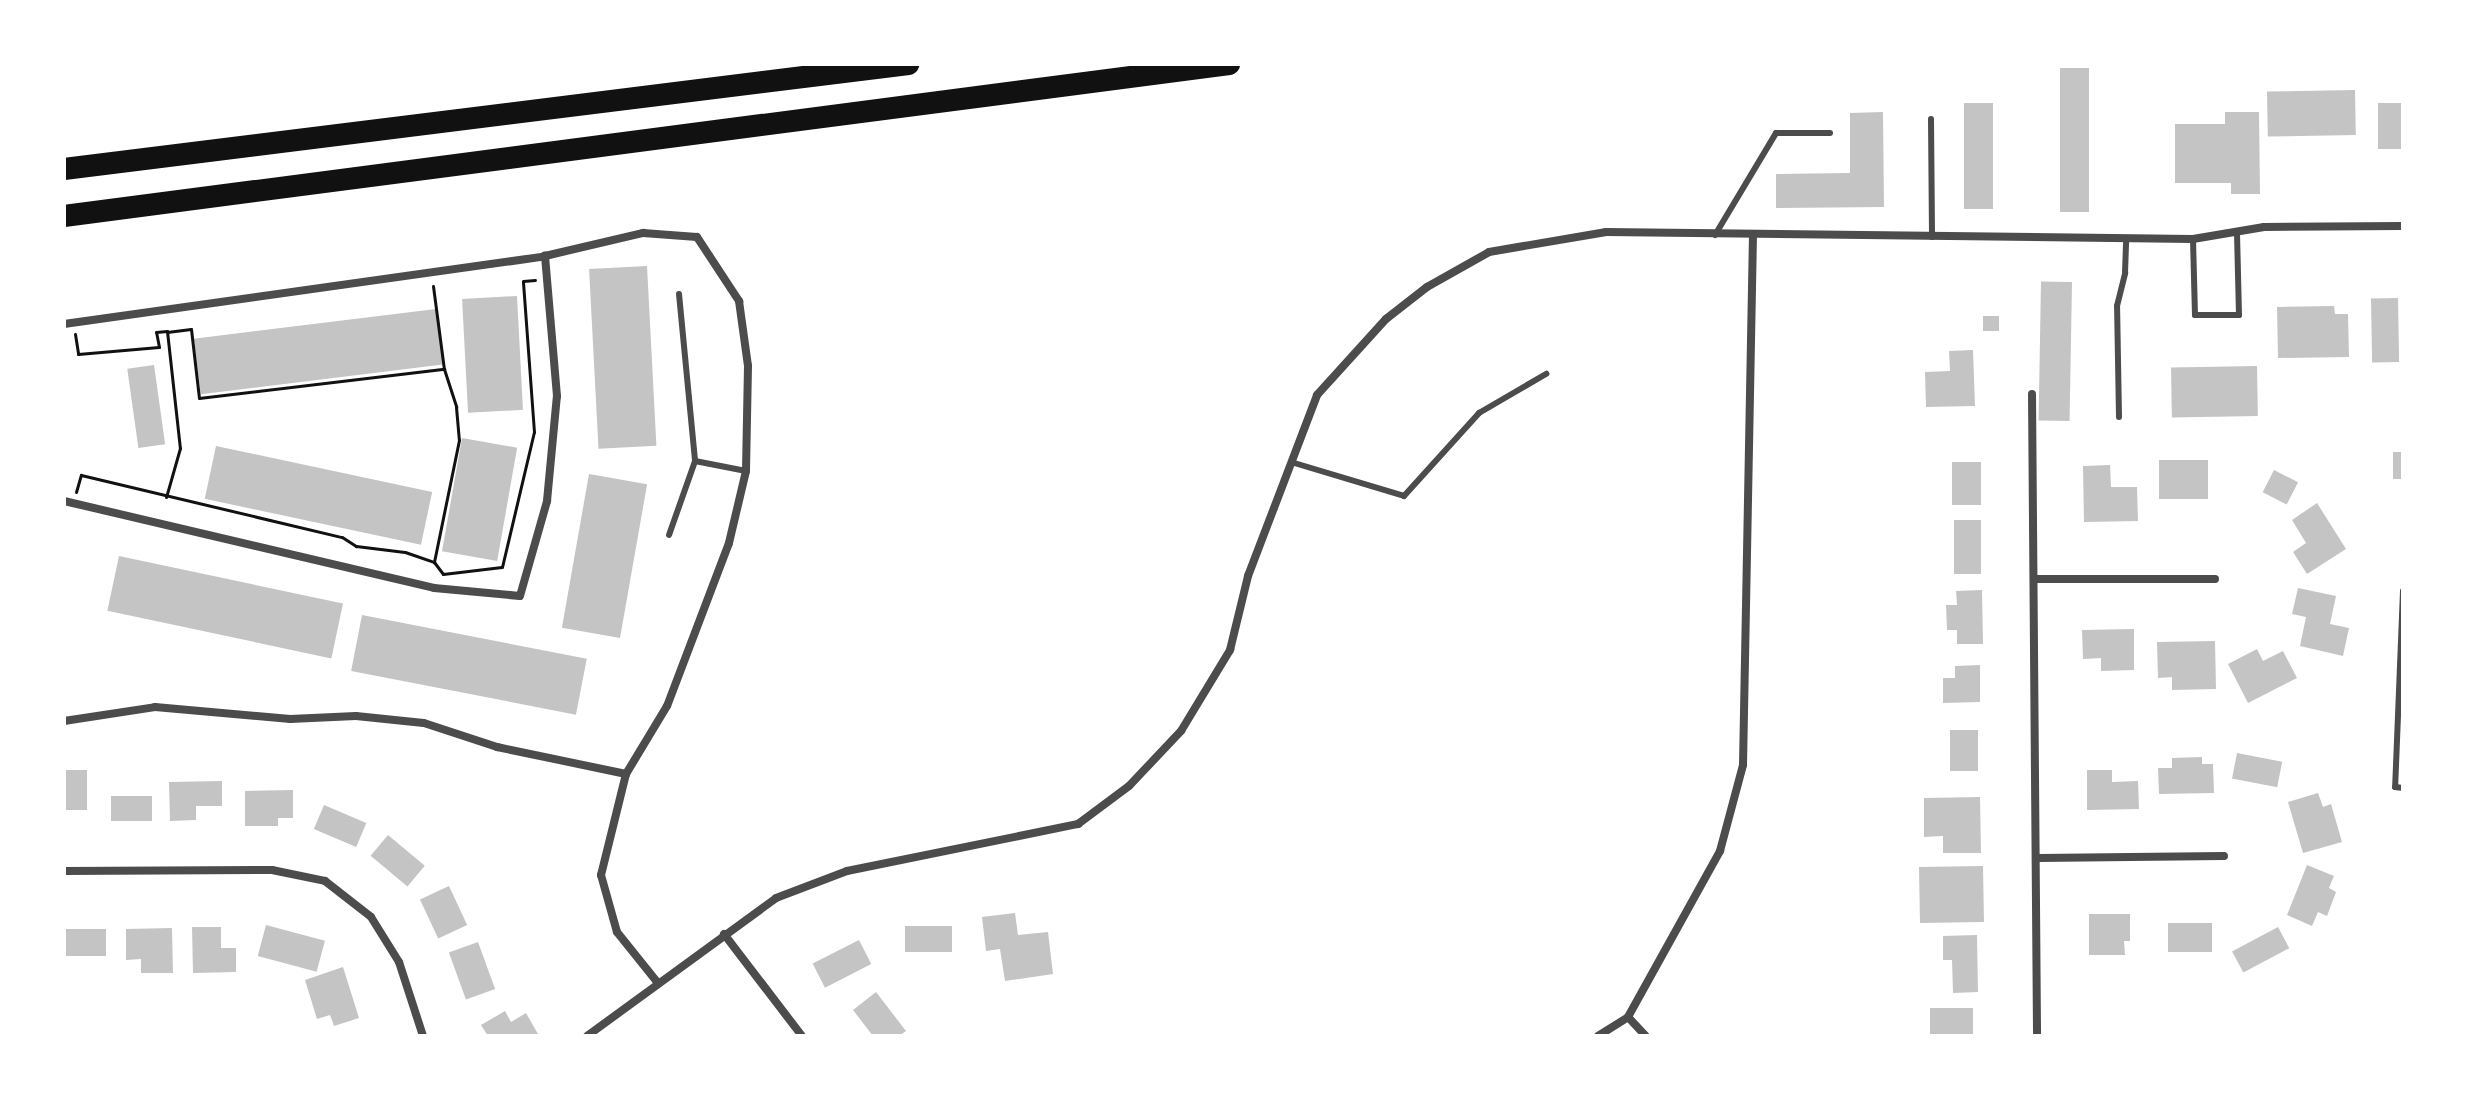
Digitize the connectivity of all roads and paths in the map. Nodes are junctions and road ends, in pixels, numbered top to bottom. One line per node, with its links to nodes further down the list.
1 (908, 64): 5 (highway)
2 (1229, 64): 6 (highway)
3 (1931, 119): 11 (lane)
4 (1830, 133): 9 (lane)
5 (64, 169)
6 (64, 216)
7 (2403, 226): 8 (street)
8 (2237, 232): 13 (street); 13 (lane)
9 (1715, 235): 10 (street); 25 (street)
10 (1753, 236): 11 (street); 43 (street)
11 (1932, 237): 12 (street)
12 (2126, 239): 13 (street); 23 (lane)
13 (2193, 239)
14 (545, 256): 15 (street); 16 (street); 26 (street)
15 (431, 272): 18 (street); 20 (path)
16 (546, 278): 28 (street); 30 (path)
17 (679, 294): 24 (lane)
18 (69, 323): 19 (path)
19 (167, 332): 20 (path); 27 (path)
20 (444, 369): 30 (path)
21 (1546, 374): 25 (lane)
22 (2032, 394): 31 (street)
23 (2119, 417)
24 (695, 461): 26 (lane); 29 (lane)
25 (1291, 462): 41 (street)
26 (746, 471): 36 (street)
27 (166, 497): 28 (path); 30 (path)
28 (68, 502)
29 (669, 535)
30 (434, 562)
31 (2037, 579): 32 (street); 39 (street)
32 (2215, 579)
33 (2403, 591): 35 (lane)
34 (64, 721): 36 (street)
35 (2400, 734): 37 (lane)
36 (626, 774): 42 (street)
37 (2403, 788)
38 (2224, 856): 39 (street)
39 (2038, 858): 49 (street)
40 (64, 871): 44 (street)
41 (724, 934): 42 (street); 46 (street)
42 (658, 983): 45 (street)
43 (1628, 1017): 47 (street); 48 (street)
44 (423, 1036)
45 (587, 1036)
46 (802, 1036)
47 (1598, 1036)
48 (1646, 1036)
49 (2037, 1036)

